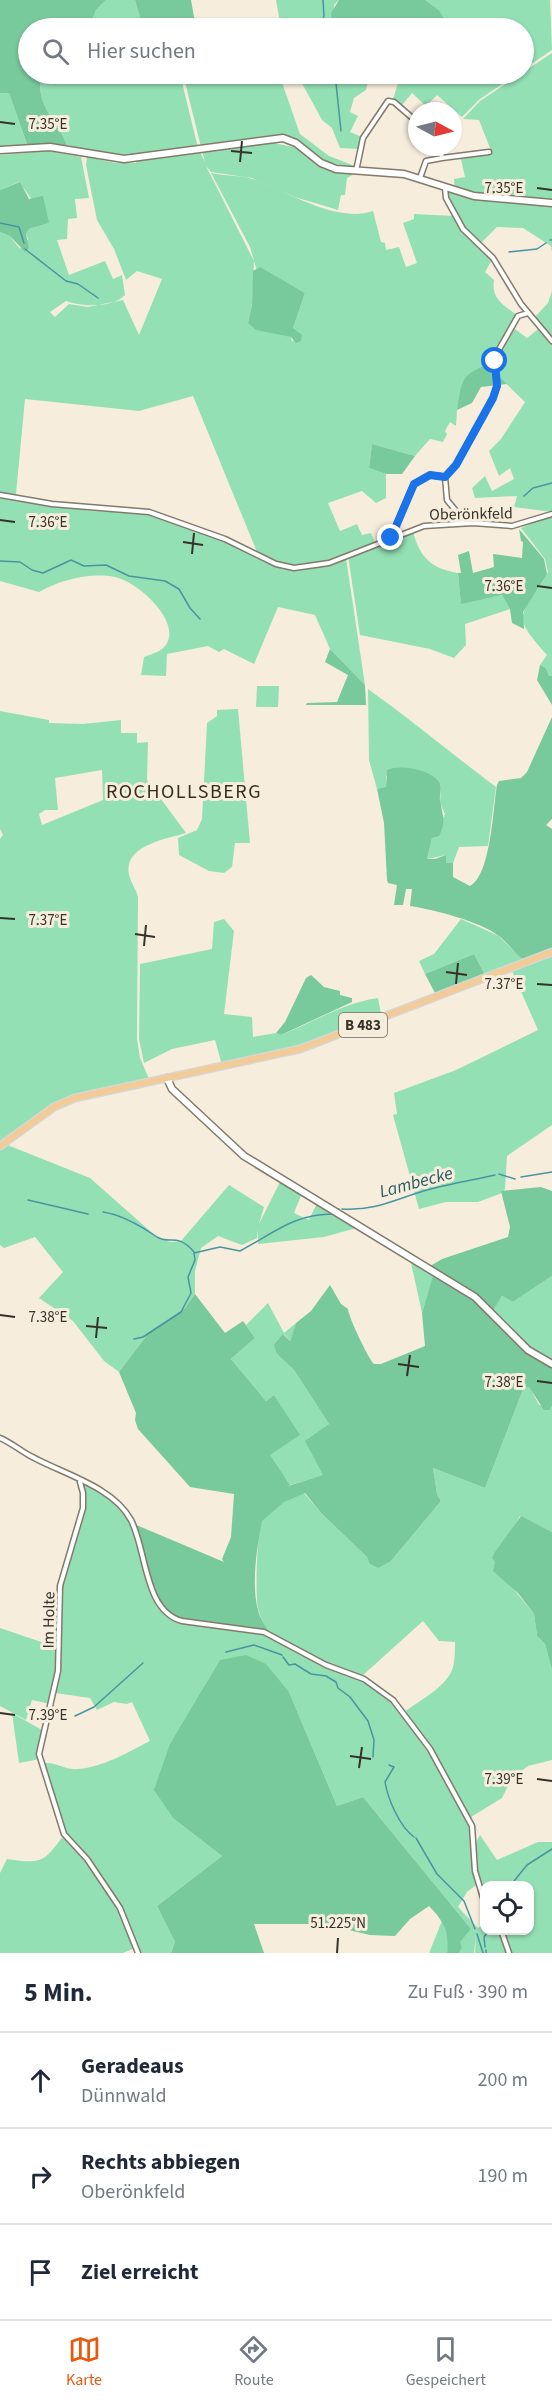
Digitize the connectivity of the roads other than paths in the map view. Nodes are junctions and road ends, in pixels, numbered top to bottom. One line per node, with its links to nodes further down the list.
1 (408, 114): 5 (street)
2 (0, 150): 5 (street)
3 (489, 152): 4 (street)
4 (442, 158): 6 (street)
5 (356, 171): 6 (street)
6 (420, 178): 7 (street)
7 (445, 188): 8 (street); 9 (street)
8 (552, 203)
9 (528, 313): 10 (street); 11 (street)
10 (552, 341)
11 (447, 475): 14 (street); 15 (street, Oberönkfeld)
12 (0, 495): 15 (street, Oberönkfeld)
13 (552, 514): 14 (street, Oberönkfeld)
14 (462, 524): 15 (street, Oberönkfeld)
15 (391, 538)
16 (552, 952): 17 (main road, B 483)
17 (167, 1078): 18 (main road, B 483); 19 (street)
18 (0, 1146)
19 (552, 1364)
20 (0, 1438): 21 (street)
21 (80, 1481): 22 (street); 24 (street, Im Holte)
22 (480, 1888)
23 (503, 1935): 25 (street)
24 (138, 1953)
25 (509, 1953)

